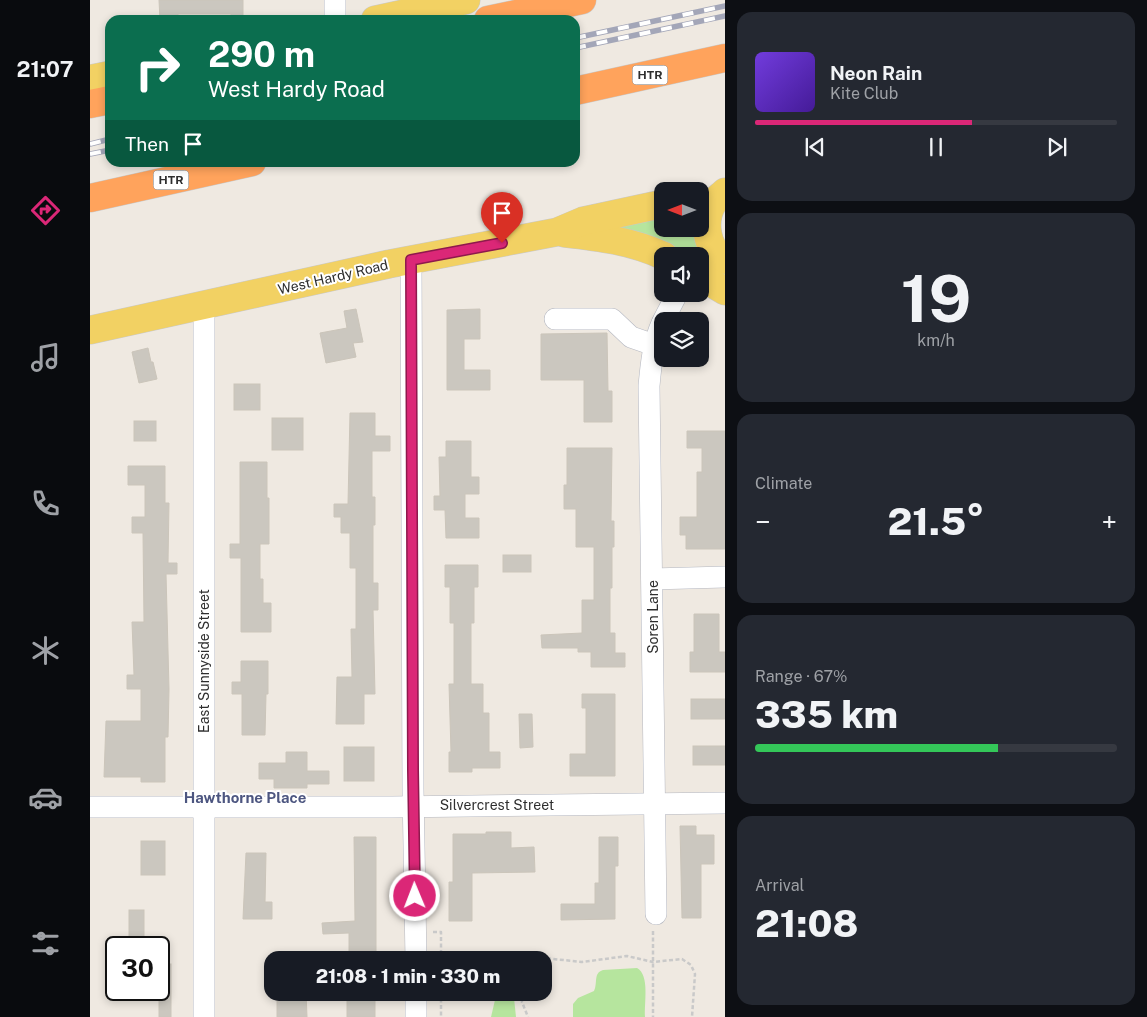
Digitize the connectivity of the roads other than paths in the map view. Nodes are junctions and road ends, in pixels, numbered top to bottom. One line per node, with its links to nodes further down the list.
1 (335, 0): 4 (street)
2 (466, 0): 5 (main road)
3 (582, 0): 6 (highway)
4 (335, 15)
5 (398, 15)
6 (512, 15)
7 (724, 58): 10 (highway, HTR)
8 (105, 76): 9 (main road)
9 (90, 79)
10 (580, 90)
11 (105, 101): 12 (highway)
12 (90, 104)
13 (230, 167): 16 (highway, HTR)
14 (724, 191): 15 (main road); 21 (main road)
15 (709, 194)
16 (90, 198)
17 (654, 206): 18 (main road, West Hardy Road)
18 (557, 232): 19 (main road); 20 (main road, West Hardy Road)
19 (654, 251)
20 (411, 260): 24 (main road, West Hardy Road); 33 (street)
21 (724, 260)
22 (709, 282): 23 (main road)
23 (724, 291)
24 (204, 306): 26 (main road, West Hardy Road); 32 (street, East Sunnyside Street)
25 (555, 319): 27 (street)
26 (90, 330)
27 (654, 345): 29 (street, Soren Lane)
28 (724, 577): 29 (street)
29 (652, 579): 31 (street, Soren Lane)
30 (724, 802): 31 (street, Silvercrest Street)
31 (654, 804): 33 (street, Silvercrest Street); 35 (street, Soren Lane)
32 (205, 806): 33 (street, Silvercrest Street); 34 (street, Silvercrest Street); 38 (street, East Sunnyside Street)
33 (413, 806): 36 (street)
34 (90, 807)
35 (656, 914)
36 (416, 951)
37 (416, 1001): 39 (street)
38 (204, 1017)
39 (416, 1017)

